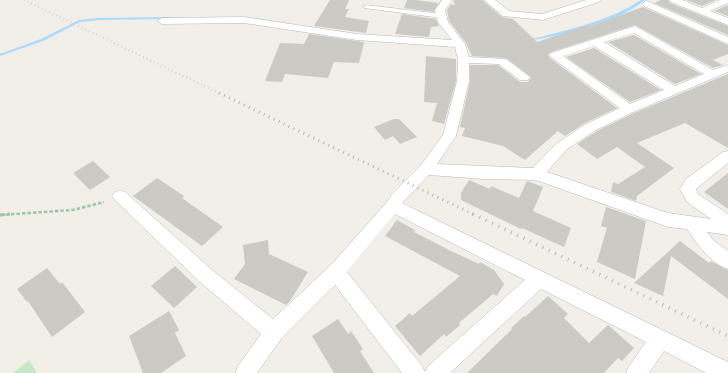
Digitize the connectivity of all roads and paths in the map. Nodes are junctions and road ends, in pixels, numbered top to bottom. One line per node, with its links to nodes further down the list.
1 (447, 0): 9 (street)
2 (489, 0): 5 (street)
3 (674, 0): 8 (street)
4 (728, 0): 8 (street)
5 (590, 1)
6 (647, 4): 12 (street)
7 (366, 7): 9 (lane)
8 (702, 11): 11 (street)
9 (442, 16): 14 (street)
10 (162, 21): 14 (street)
11 (728, 22)
12 (725, 36)
13 (596, 42): 17 (street); 19 (street); 20 (street)
14 (460, 44): 15 (street)
15 (464, 60): 18 (street); 22 (street)
16 (728, 68): 17 (street)
17 (712, 74): 19 (street)
18 (524, 77)
19 (673, 90): 20 (street)
20 (629, 109): 23 (street)
21 (728, 156): 27 (street)
22 (426, 168): 23 (street); 25 (street)
23 (537, 174): 28 (street)
24 (120, 196): 26 (path); 33 (street)
25 (393, 206): 31 (street); 32 (street)
26 (0, 215)
27 (728, 222)
28 (692, 223): 29 (street); 30 (street)
29 (728, 228)
30 (728, 261)
31 (336, 272): 33 (street); 36 (street)
32 (538, 280): 34 (street); 37 (street)
33 (274, 332): 35 (street)
34 (661, 339): 38 (street); 39 (street)
35 (245, 373)
36 (415, 373)
37 (435, 373)
38 (636, 373)
39 (728, 373)

